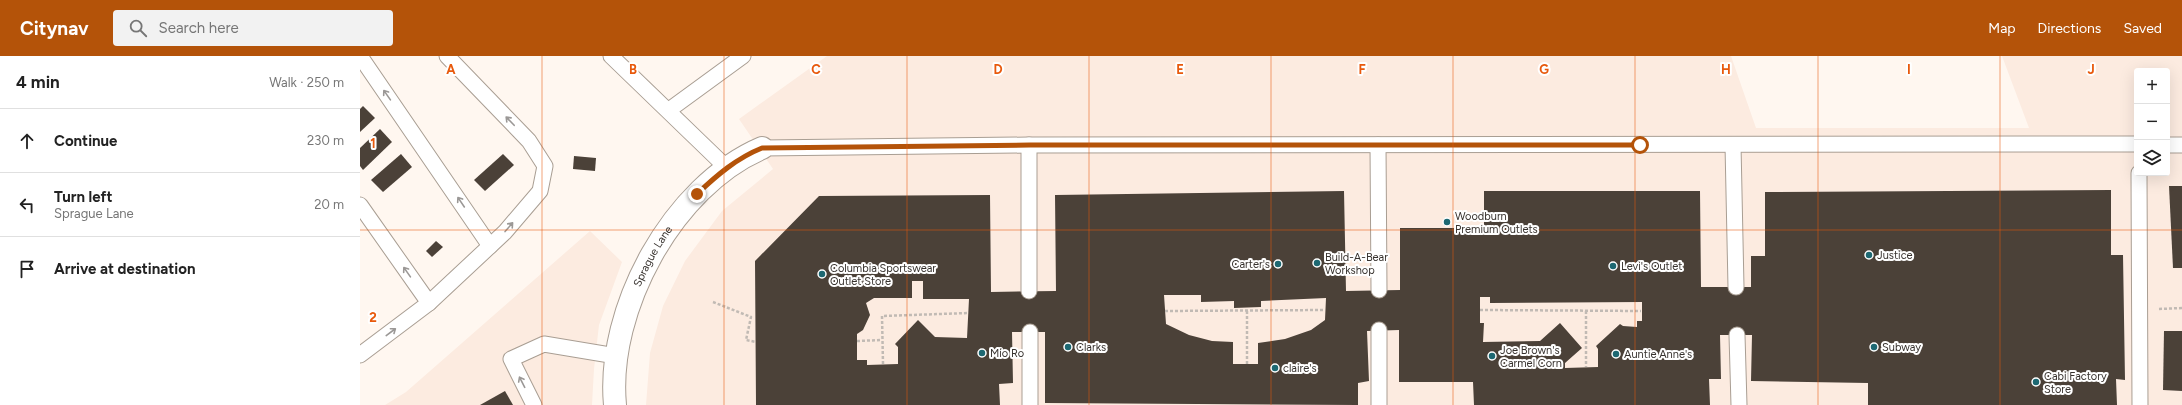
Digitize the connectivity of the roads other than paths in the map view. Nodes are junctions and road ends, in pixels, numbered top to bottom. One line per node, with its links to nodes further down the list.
1 (360, 56): 16 (lane, one-way to 1)
2 (447, 56): 16 (lane, one-way to 2)
3 (612, 56): 5 (lane)
4 (743, 56): 5 (lane)
5 (668, 110): 13 (lane)
6 (1378, 144): 8 (lane); 9 (lane); 18 (lane)
7 (2134, 144): 9 (lane)
8 (1030, 145): 12 (lane); 19 (lane)
9 (1733, 145): 17 (lane)
10 (2170, 145): 11 (lane)
11 (2182, 145)
12 (762, 148): 13 (street, Sprague Lane)
13 (727, 168): 25 (street, Sprague Lane)
14 (2138, 176): 31 (lane)
15 (360, 205): 20 (lane, one-way to 15)
16 (490, 246): 20 (lane)
17 (1736, 287)
18 (1379, 290)
19 (1029, 291)
20 (429, 304): 24 (lane, one-way to 20)
21 (1379, 330): 29 (lane)
22 (1030, 332): 28 (lane)
23 (1737, 335): 30 (lane)
24 (360, 355)
25 (616, 356): 26 (lane, one-way to 25); 27 (street, Sprague Lane)
26 (534, 405)
27 (615, 405)
28 (1030, 405)
29 (1379, 405)
30 (1739, 405)
31 (2140, 405)

